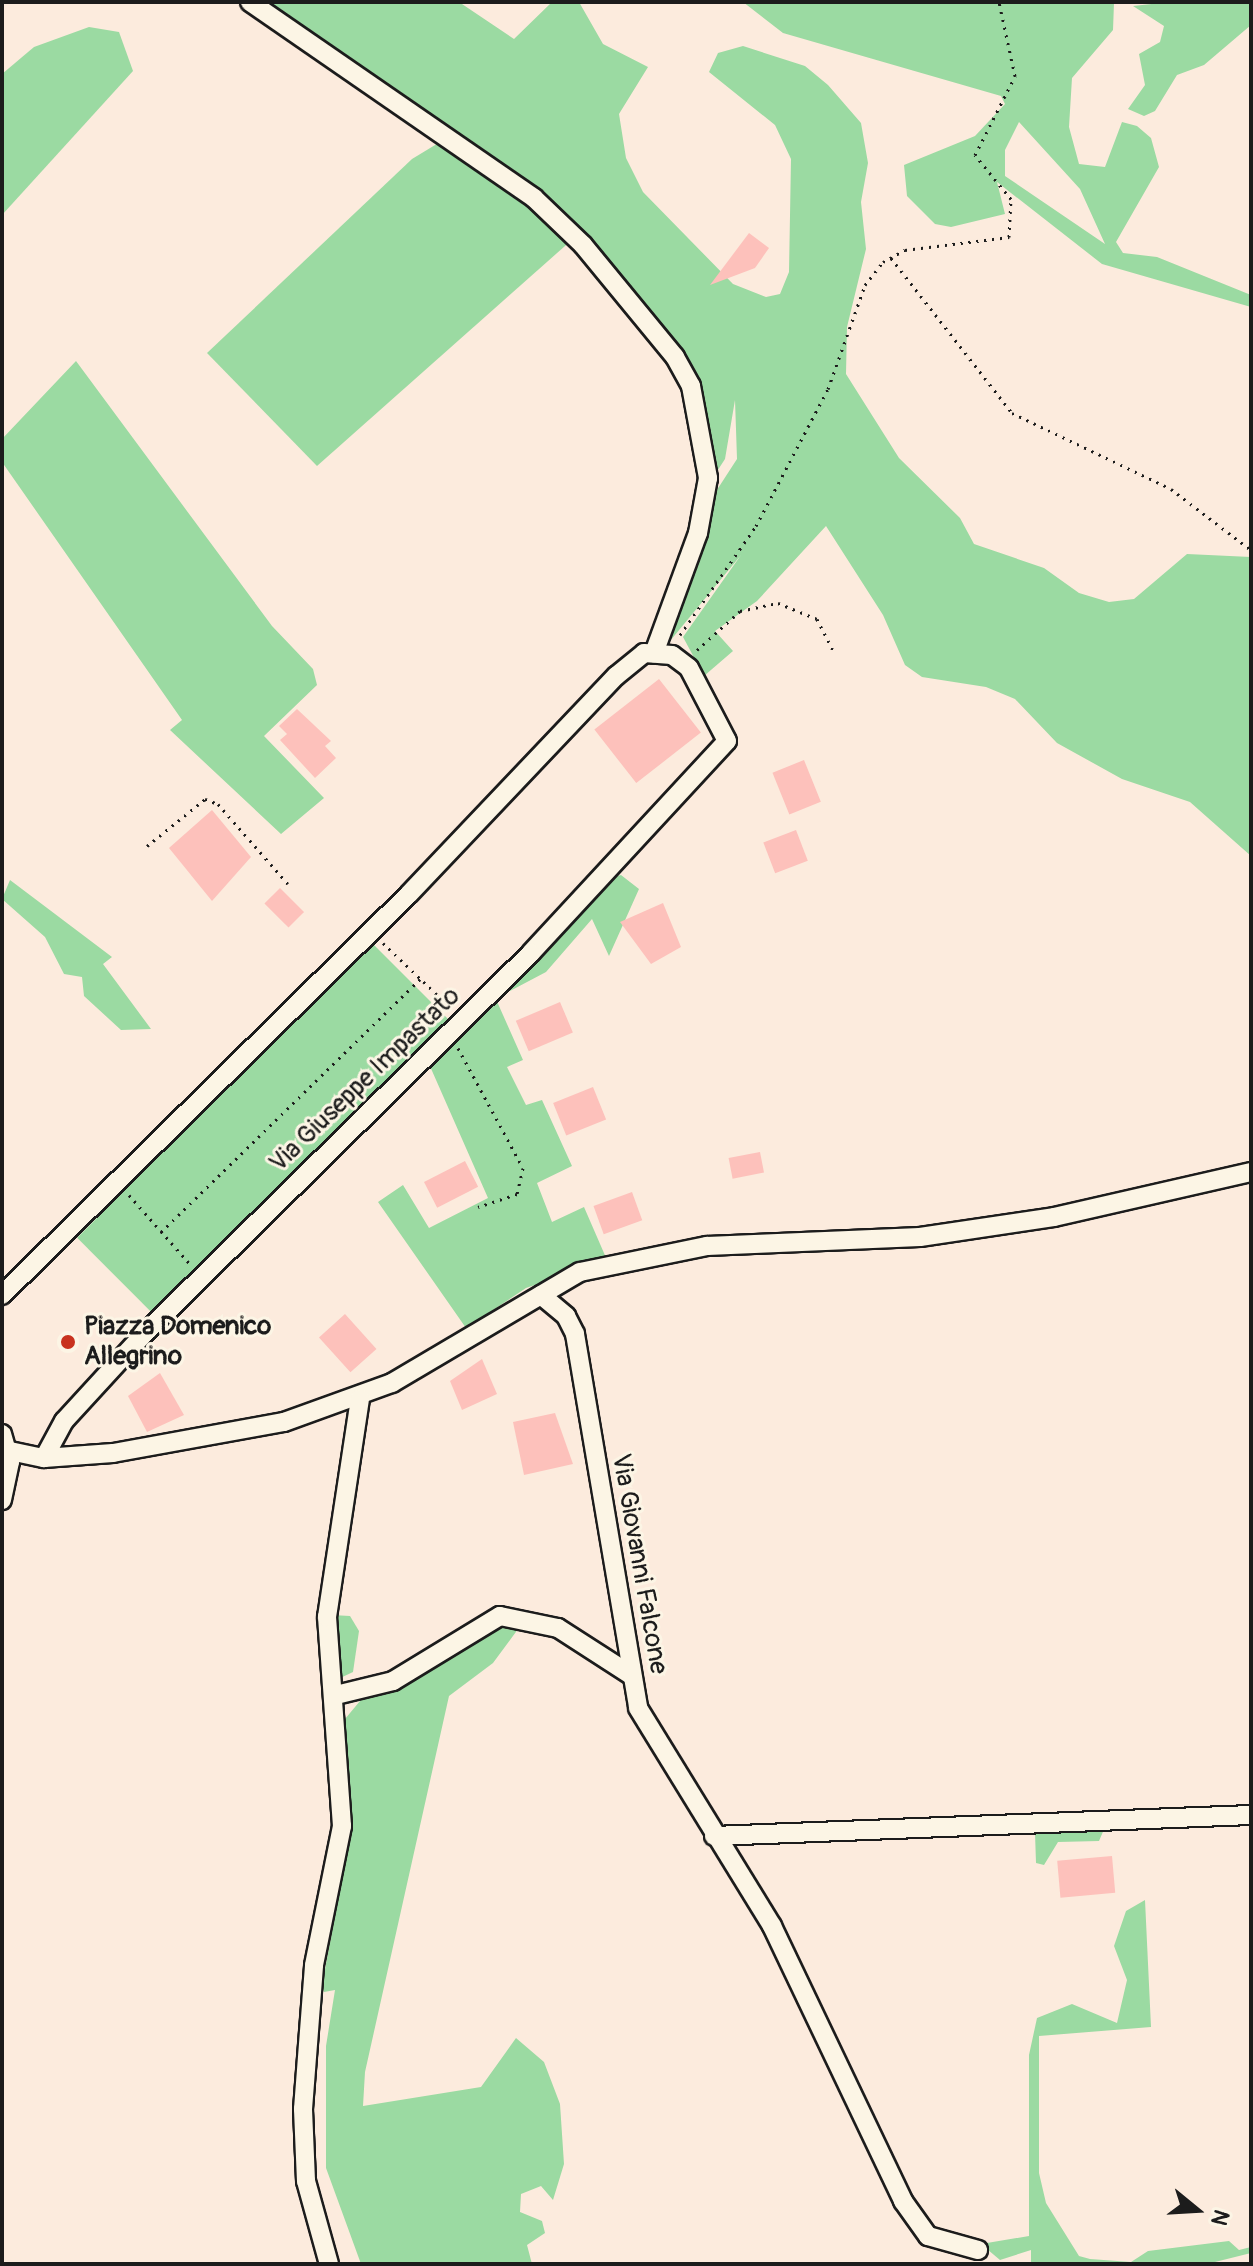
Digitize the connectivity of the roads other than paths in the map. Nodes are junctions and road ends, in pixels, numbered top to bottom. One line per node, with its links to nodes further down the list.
1 (250, 2): 2 (street)
2 (659, 653): 4 (street); 8 (street, Via Giuseppe Impastato)
3 (1251, 1172): 5 (street)
4 (2, 1295)
5 (541, 1295): 6 (street); 10 (street, Via Giovanni Falcone)
6 (360, 1398): 8 (street); 11 (street)
7 (6, 1443): 8 (street); 9 (street)
8 (44, 1458)
9 (2, 1500)
10 (631, 1675): 11 (street); 13 (street, Via Giovanni Falcone)
11 (336, 1695): 15 (street)
12 (1251, 1815): 13 (street)
13 (714, 1836): 14 (street, Via Giovanni Falcone)
14 (978, 2250)
15 (329, 2264)

